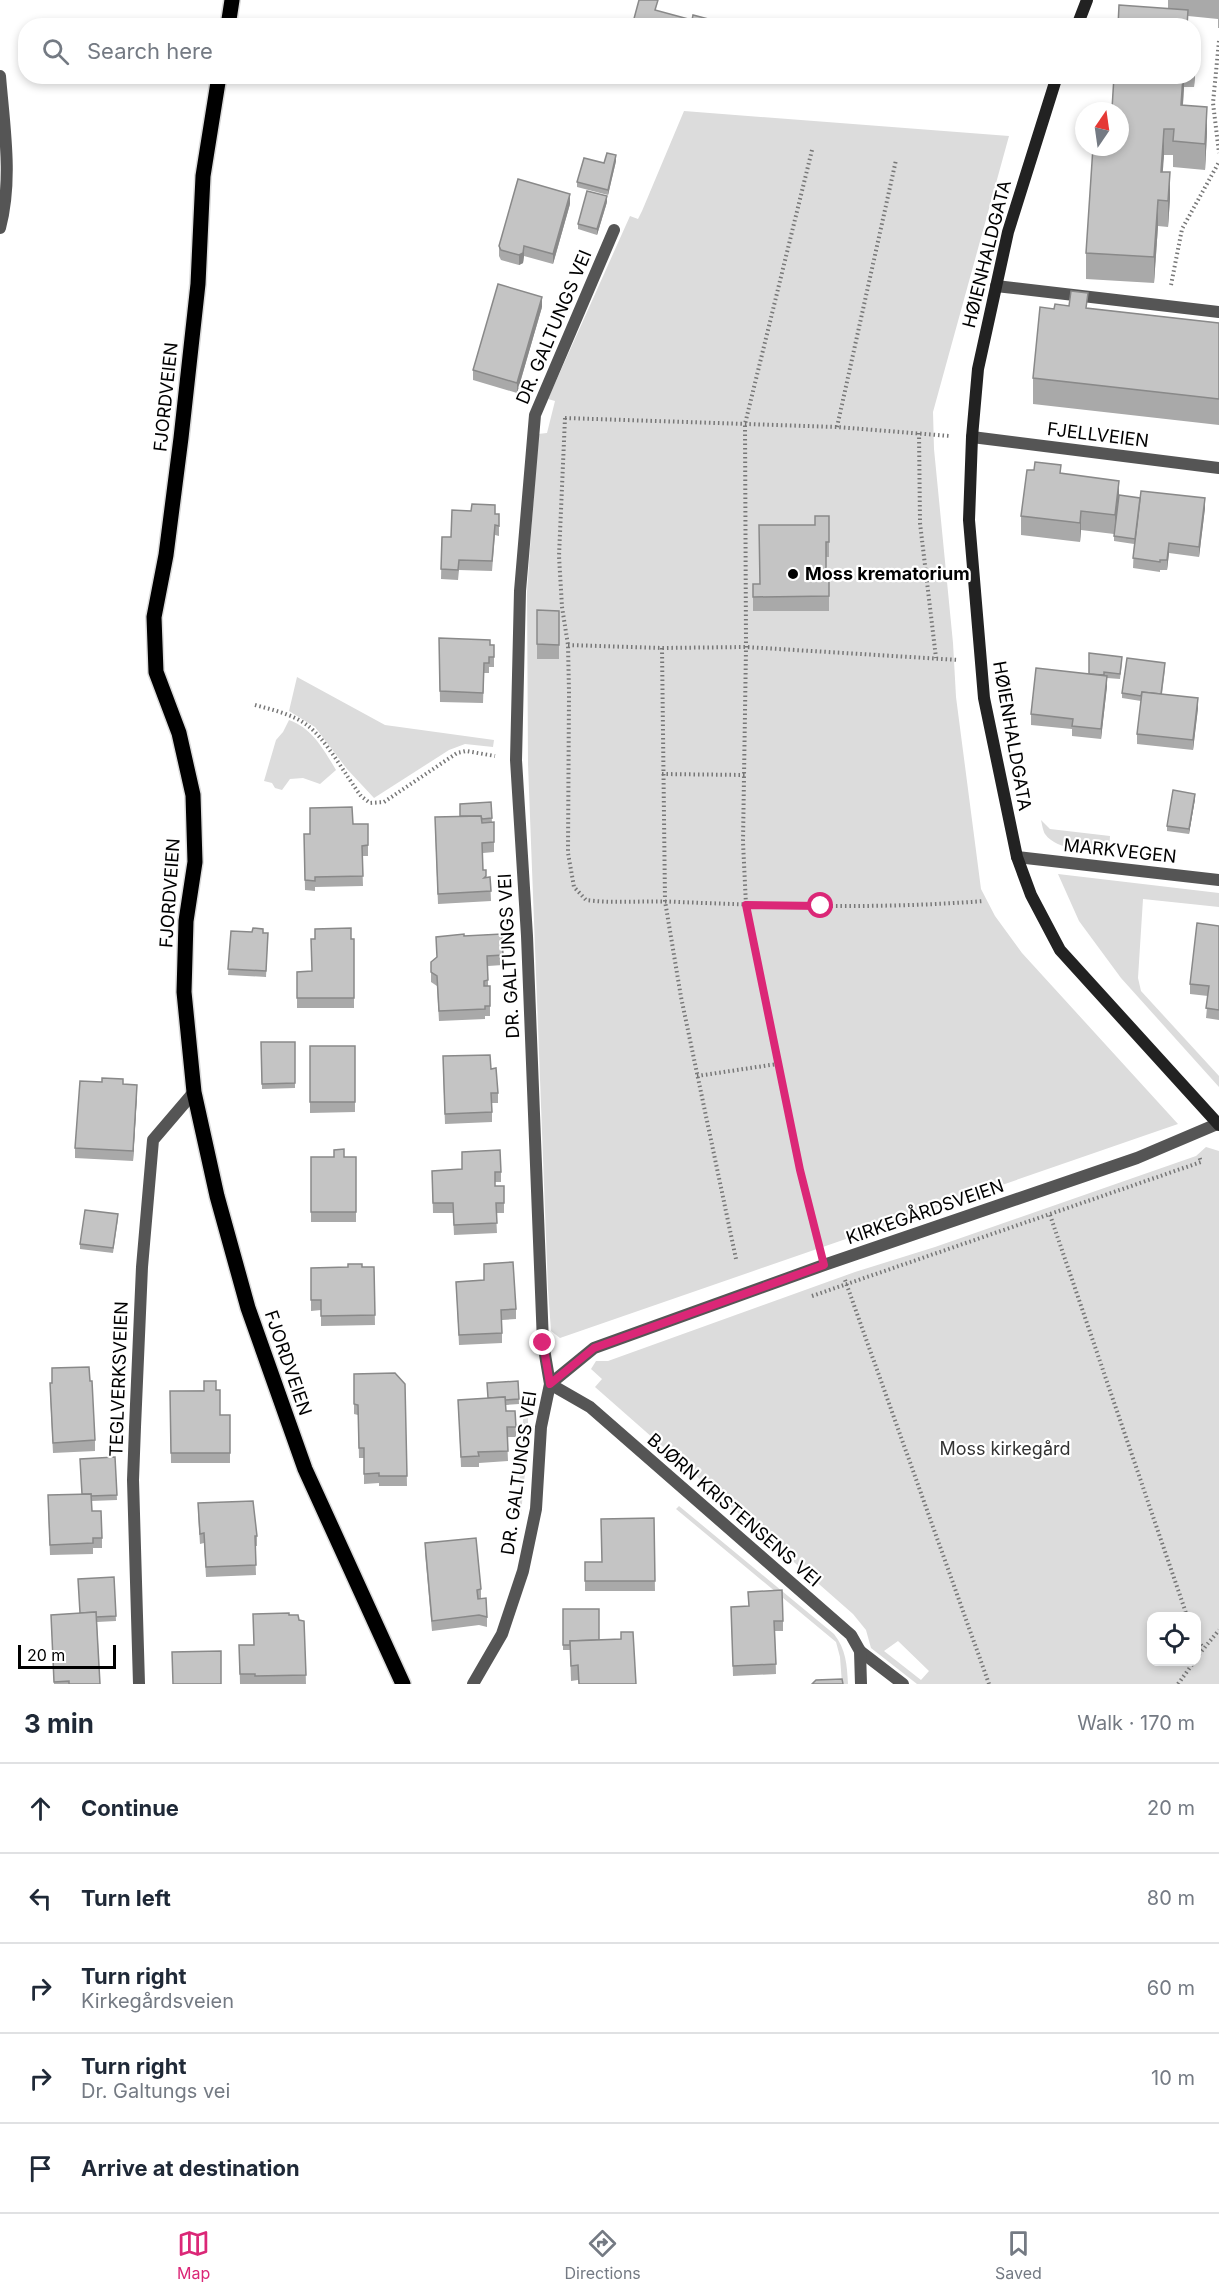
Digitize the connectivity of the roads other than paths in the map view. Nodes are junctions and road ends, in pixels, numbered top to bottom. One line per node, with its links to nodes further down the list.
1 (232, 0): 3 (main road)
2 (1087, 0): 4 (street)
3 (229, 18)
4 (1080, 18)
5 (0, 76): 8 (street)
6 (218, 84): 16 (main road, FJORDVEIEN)
7 (1054, 84): 10 (street, HØIENHALDGATA)
8 (0, 228)
9 (614, 230): 18 (street, DR. GALTUNGS VEI)
10 (996, 286): 11 (street); 12 (street, HØIENHALDGATA)
11 (1219, 312)
12 (972, 437): 13 (street, FJELLVEIEN); 14 (street, HØIENHALDGATA)
13 (1219, 468)
14 (1017, 856): 15 (street, MARKVEGEN); 17 (street, HØIENHALDGATA)
15 (1219, 880)
16 (194, 1092): 20 (street, TEGLVERKSVEIEN); 21 (main road, FJORDVEIEN)
17 (1218, 1124): 18 (street, KIRKEGÅRDSVEIEN)
18 (550, 1384): 19 (street, BJØRN KRISTENSENS VEI); 22 (street, DR. GALTUNGS VEI)
19 (860, 1651): 23 (street); 24 (street, BJØRN KRISTENSENS VEI)
20 (139, 1684)
21 (403, 1684)
22 (473, 1684)
23 (861, 1684)
24 (903, 1684)

